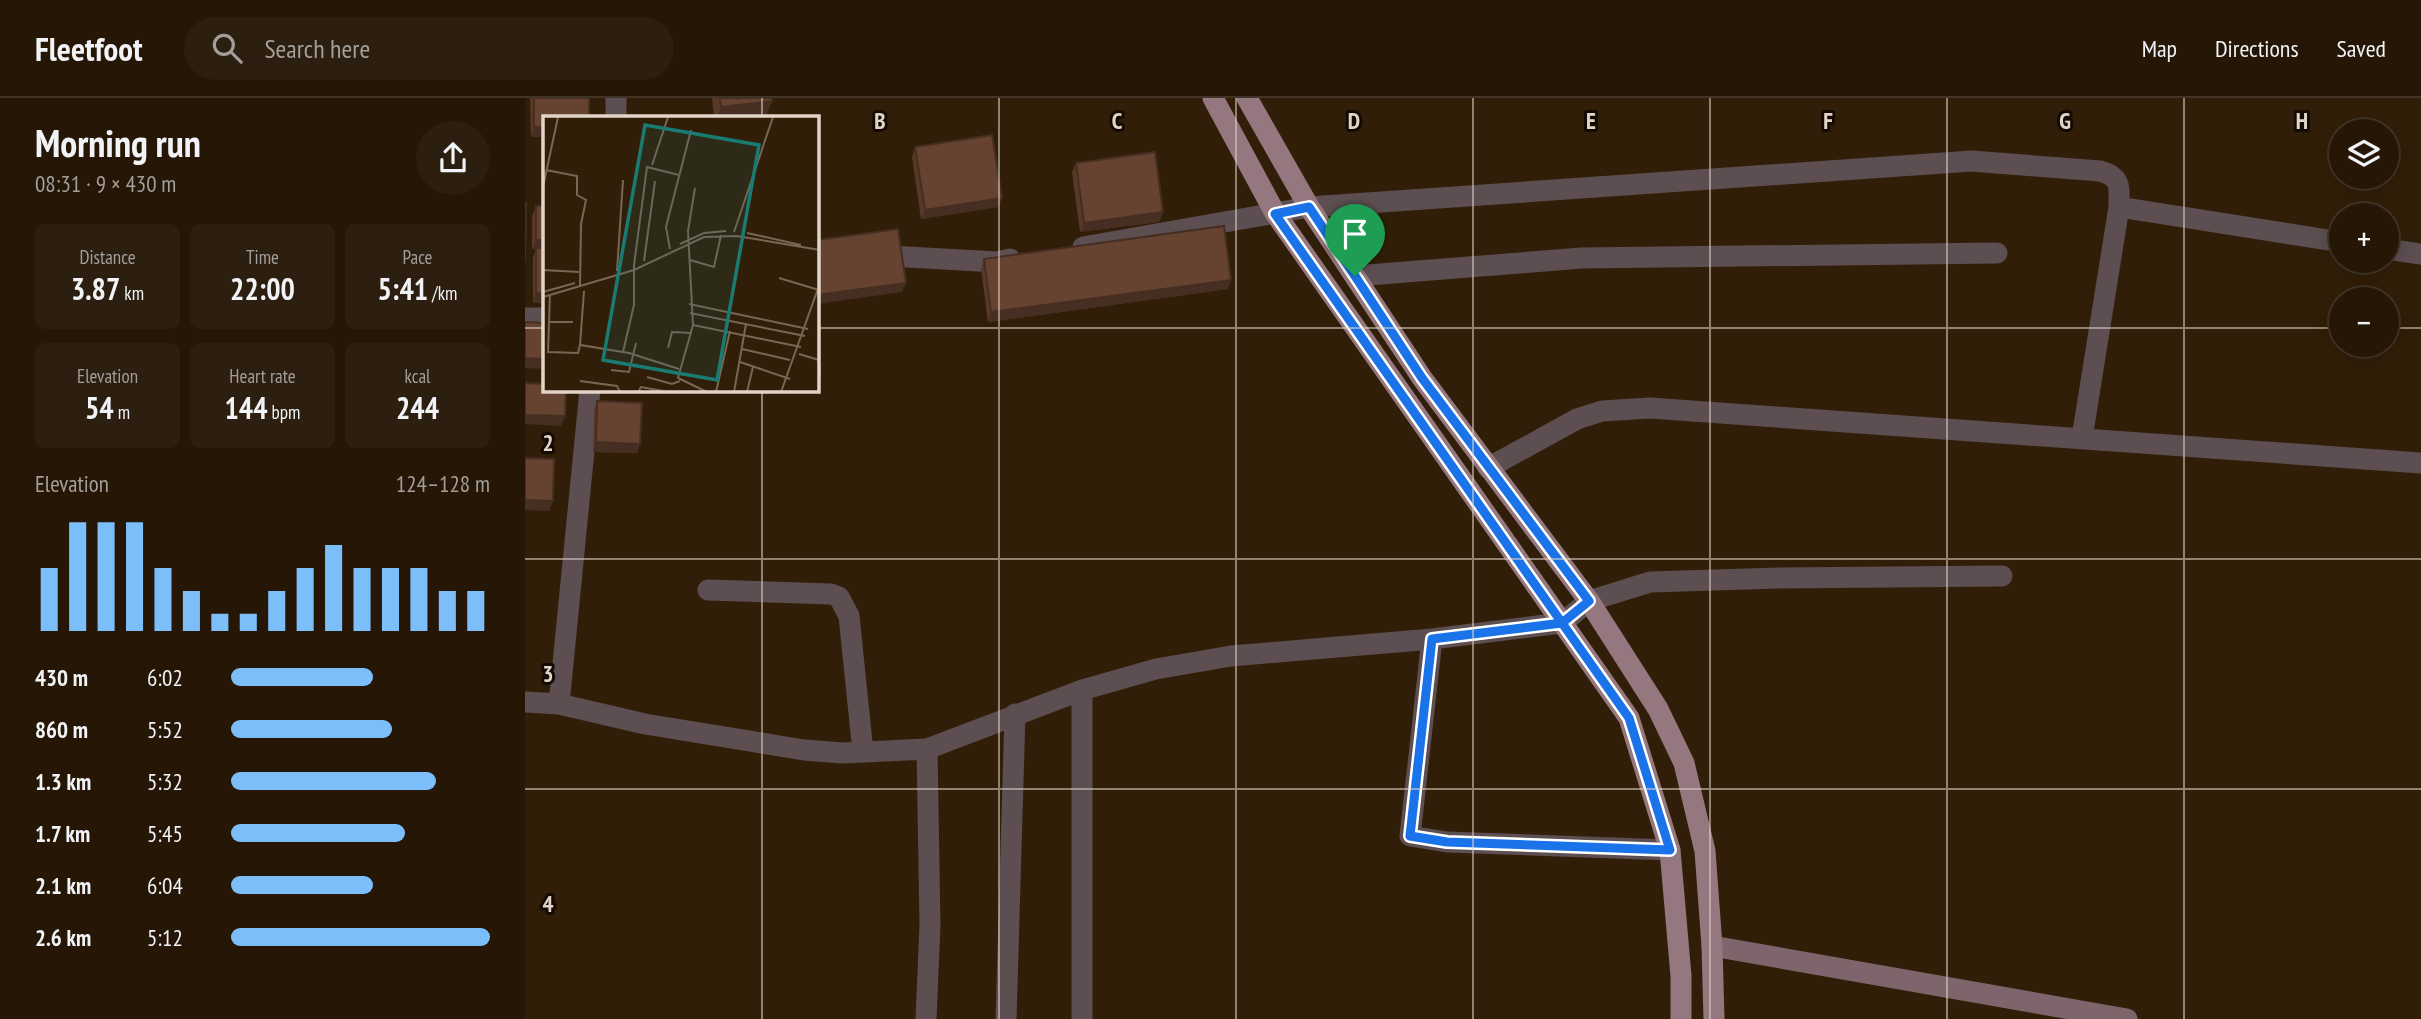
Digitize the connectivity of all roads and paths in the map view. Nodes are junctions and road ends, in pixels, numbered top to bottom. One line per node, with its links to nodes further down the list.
1 (616, 98): 4 (street)
2 (1213, 98): 7 (main road)
3 (1247, 98): 5 (main road)
4 (616, 116)
5 (1309, 207): 6 (street); 7 (street); 15 (main road)
6 (2119, 207): 8 (street); 19 (street)
7 (1275, 214): 9 (street); 25 (main road)
8 (2329, 240)
9 (1063, 250)
10 (2399, 251): 13 (street)
11 (819, 252): 14 (street)
12 (1997, 253): 15 (street)
13 (2421, 254)
14 (1037, 255)
15 (1355, 276): 21 (main road)
16 (525, 318): 17 (street)
17 (543, 318)
18 (590, 392): 29 (street)
19 (2082, 438): 20 (street); 21 (street)
20 (2421, 463)
21 (1488, 468): 24 (main road)
22 (2002, 576): 24 (street)
23 (708, 590): 32 (street)
24 (1589, 601): 25 (street); 34 (main road)
25 (1562, 623): 26 (street); 33 (main road)
26 (1432, 639): 27 (street); 33 (street)
27 (1082, 690): 30 (street); 37 (street)
28 (525, 702): 29 (street)
29 (559, 704): 32 (street)
30 (1015, 713): 31 (street); 36 (street)
31 (927, 749): 32 (street); 35 (street)
32 (863, 752)
33 (1670, 850): 38 (main road)
34 (1712, 946): 39 (main road); 40 (street)
35 (926, 1019)
36 (1006, 1019)
37 (1082, 1019)
38 (1681, 1019)
39 (1714, 1019)
40 (2127, 1019)

